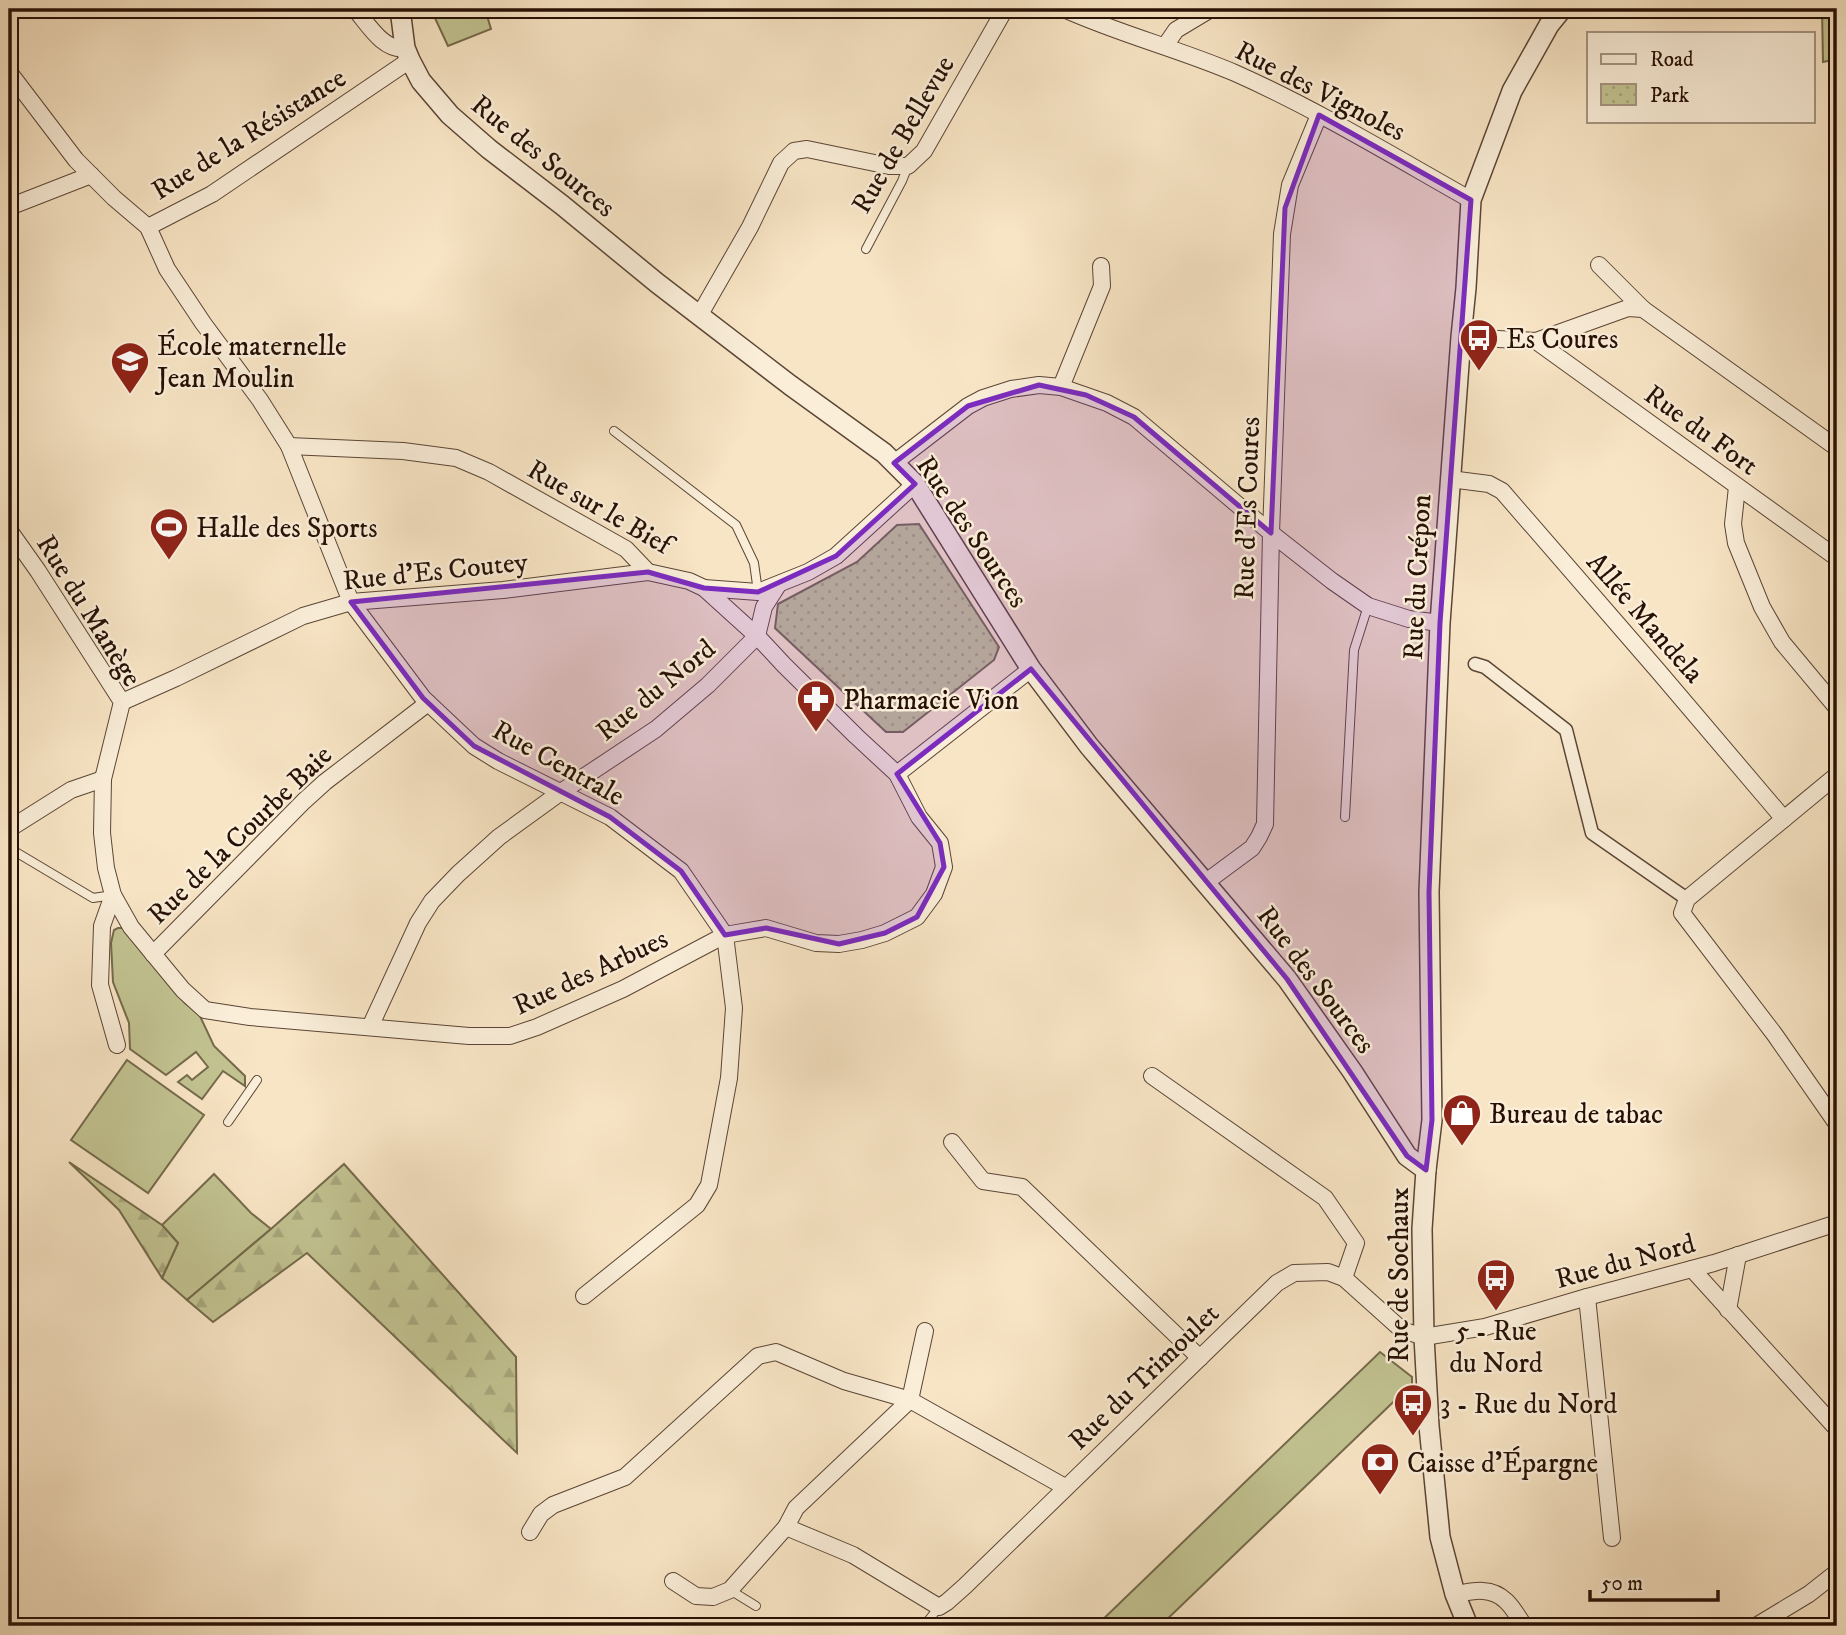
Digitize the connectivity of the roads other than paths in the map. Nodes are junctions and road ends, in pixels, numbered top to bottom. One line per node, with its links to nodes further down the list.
1 (355, 9): 8 (street)
2 (400, 9): 8 (street, Rue des Sources)
3 (1004, 9): 11 (street, Rue de Bellevue)
4 (1064, 9): 7 (street, Rue des Vignoles)
5 (1211, 9): 7 (street)
6 (1562, 9): 13 (street, Rue du Crépon)
7 (1166, 46): 10 (street, Rue des Vignoles)
8 (407, 54): 15 (street, Rue de la Résistance); 20 (street, Rue des Sources)
9 (9, 72): 12 (street, Rue de la Résistance)
10 (1320, 115): 13 (street, Rue des Vignoles); 32 (street, Rue d'Es Coures)
11 (908, 166): 16 (lane, Rue de Bellevue); 20 (street)
12 (91, 175): 14 (street); 15 (street, Rue de la Résistance)
13 (1471, 200): 21 (street, Rue du Crépon)
14 (9, 207)
15 (148, 227): 25 (street, Rue Centrale)
16 (866, 248)
17 (1598, 265): 19 (street)
18 (1101, 266): 23 (street)
19 (1643, 309): 22 (street); 26 (street)
20 (699, 316): 27 (street, Rue des Sources)
21 (1461, 337): 22 (street); 28 (street, Rue du Crépon)
22 (1536, 341): 30 (street, Rue du Fort)
23 (1061, 387): 27 (street); 32 (street)
24 (614, 430): 37 (lane)
25 (289, 446): 34 (street, Rue sur le Bief); 38 (street, Rue Centrale)
26 (1837, 449)
27 (894, 463): 29 (street, Rue des Sources)
28 (1450, 479): 40 (street, Rue du Crépon); 52 (street, Allée Mandela)
29 (915, 484): 35 (street); 43 (street, Rue des Sources)
30 (1737, 487): 33 (street, Rue du Fort); 46 (street)
31 (9, 530): 44 (street, Rue du Manège)
32 (1271, 533): 39 (street); 55 (street, Rue d'Es Coures)
33 (1837, 558)
34 (648, 572): 36 (street, Rue sur le Bief); 38 (street, Rue d'Es Coutey)
35 (778, 585): 37 (street); 41 (street)
36 (705, 587): 37 (street); 41 (street, Rue sur le Bief)
37 (758, 592)
38 (351, 602): 44 (street, Rue d'Es Coutey); 45 (street, Rue Centrale)
39 (1368, 606): 40 (street); 51 (lane)
40 (1440, 623): 67 (street, Rue du Crépon)
41 (757, 636): 47 (street, Rue sur le Bief); 50 (street, Rue du Nord)
42 (1475, 664): 57 (street)
43 (1031, 669): 47 (street); 55 (street, Rue des Sources)
44 (122, 702): 49 (street, Rue du Manège)
45 (428, 703): 50 (street, Rue Centrale); 59 (street, Rue de la Courbe Baie)
46 (1837, 708)
47 (897, 774): 58 (street, Rue des Arbues)
48 (1837, 775): 52 (street)
49 (103, 779): 53 (street); 56 (street, Rue des Arbues)
50 (561, 792): 58 (street, Rue Centrale); 60 (street, Rue du Nord)
51 (1345, 817)
52 (1784, 819): 57 (street)
53 (9, 829)
54 (9, 848): 56 (lane)
55 (1206, 882): 67 (street, Rue des Sources)
56 (113, 895): 59 (street, Rue des Arbues); 61 (street)
57 (1687, 899): 65 (street)
58 (725, 935): 60 (street, Rue des Arbues); 72 (street, Rue Centrale)
59 (153, 954): 60 (street, Rue des Arbues)
60 (370, 1027)
61 (117, 1045)
62 (1152, 1076): 71 (street)
63 (257, 1080): 64 (lane)
64 (228, 1122)
65 (1837, 1124)
66 (952, 1142): 77 (street)
67 (1426, 1170): 76 (street, Rue de Sochaux)
68 (1837, 1223): 69 (street, Rue du Nord)
69 (1738, 1255): 70 (street, Rue du Nord); 74 (street)
70 (1692, 1269): 73 (street, Rue du Nord); 74 (street)
71 (1344, 1278): 76 (street); 77 (street, Rue du Trimoulet)
72 (584, 1296)
73 (1587, 1297): 76 (street, Rue du Nord); 83 (street)
74 (1728, 1310): 79 (street)
75 (925, 1331): 78 (street)
76 (1424, 1338): 87 (street, Rue de Sochaux)
77 (1200, 1358): 80 (street, Rue du Trimoulet)
78 (910, 1400): 80 (street); 81 (street); 82 (street)
79 (1837, 1429)
80 (1065, 1487): 89 (street, Rue du Trimoulet)
81 (786, 1527): 86 (street); 89 (street)
82 (530, 1532)
83 (1612, 1538)
84 (1837, 1572): 93 (street)
85 (673, 1581): 86 (street)
86 (730, 1590): 88 (lane)
87 (1455, 1594): 91 (street, Rue de Sochaux); 92 (street)
88 (756, 1606)
89 (939, 1606): 90 (lane, Rue du Trimoulet)
90 (923, 1626)
91 (1468, 1626)
92 (1524, 1626)
93 (1756, 1626)

